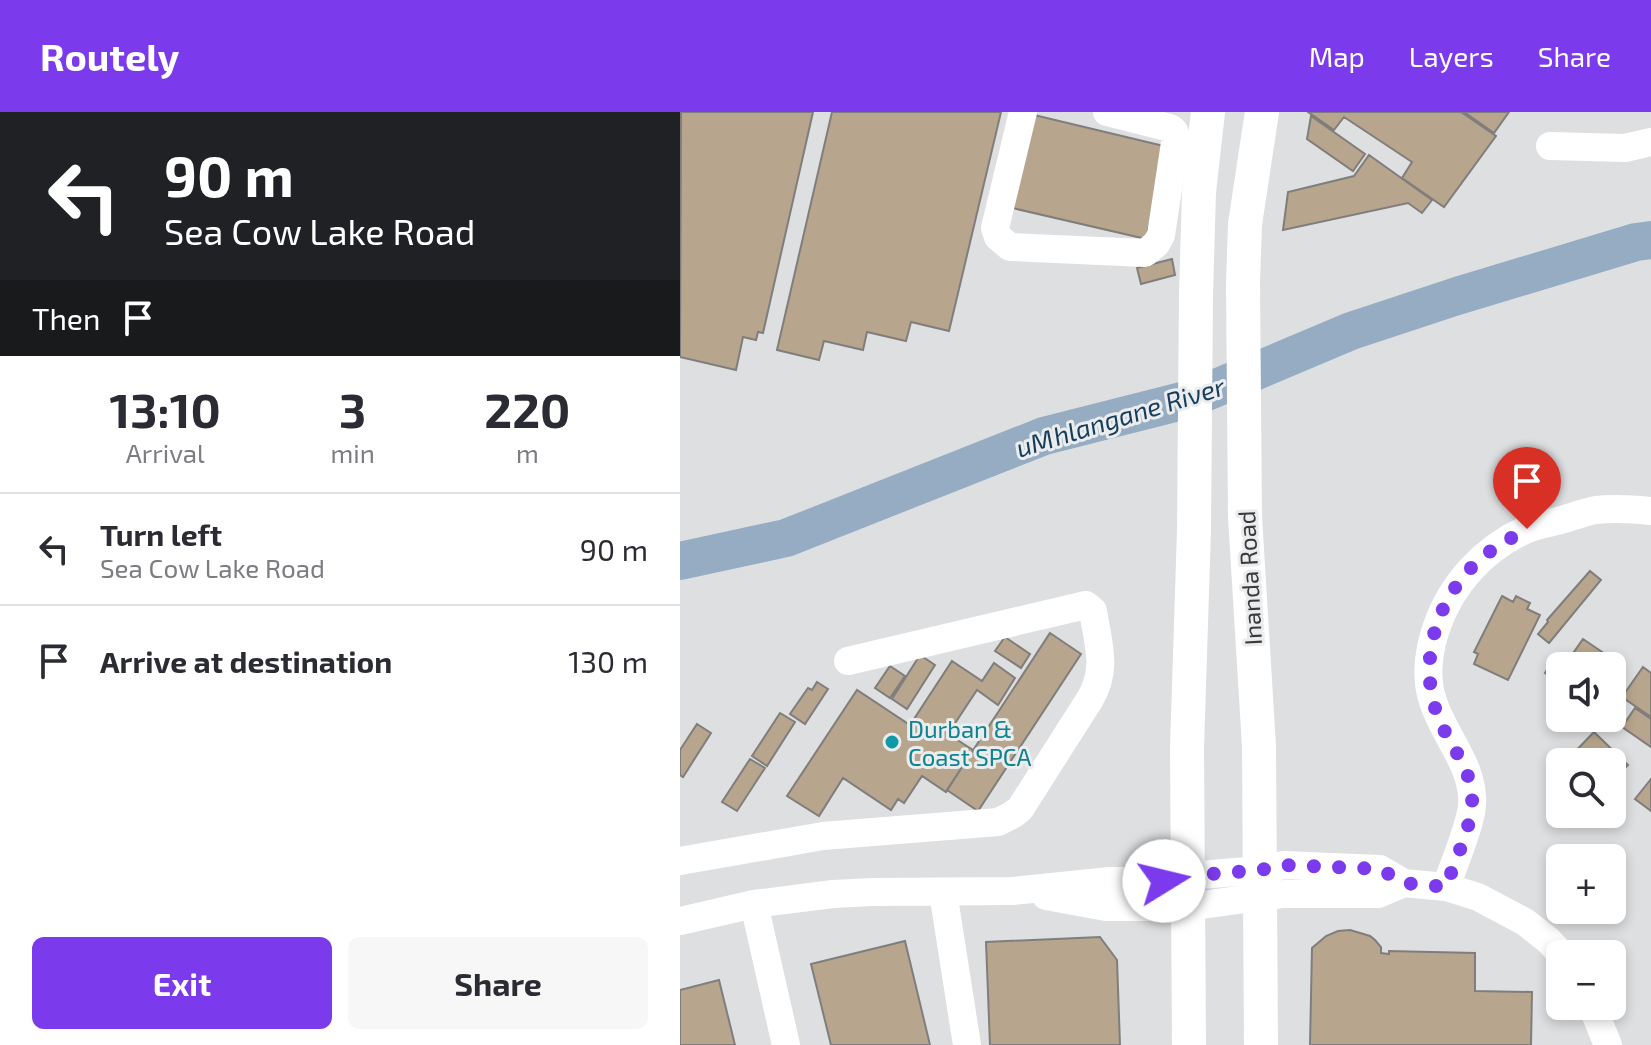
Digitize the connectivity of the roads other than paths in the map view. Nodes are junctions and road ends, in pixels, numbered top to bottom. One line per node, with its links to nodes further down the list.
1 (1023, 112): 2 (street)
2 (1107, 112)
3 (1208, 112): 13 (main road)
4 (1262, 112): 10 (main road, Inanda Road)
5 (1651, 142): 6 (street)
6 (1550, 146)
7 (1651, 511): 11 (street)
8 (848, 661): 9 (street)
9 (680, 861)
10 (1260, 884): 11 (street); 13 (street); 21 (main road, Inanda Road)
11 (1446, 887): 16 (street)
12 (943, 892): 13 (street); 14 (street); 19 (street)
13 (1187, 892): 20 (main road)
14 (754, 904): 15 (street); 18 (street)
15 (680, 921)
16 (1548, 940)
17 (1598, 1020): 22 (street)
18 (786, 1045)
19 (967, 1045)
20 (1189, 1045)
21 (1261, 1045)
22 (1608, 1045)

